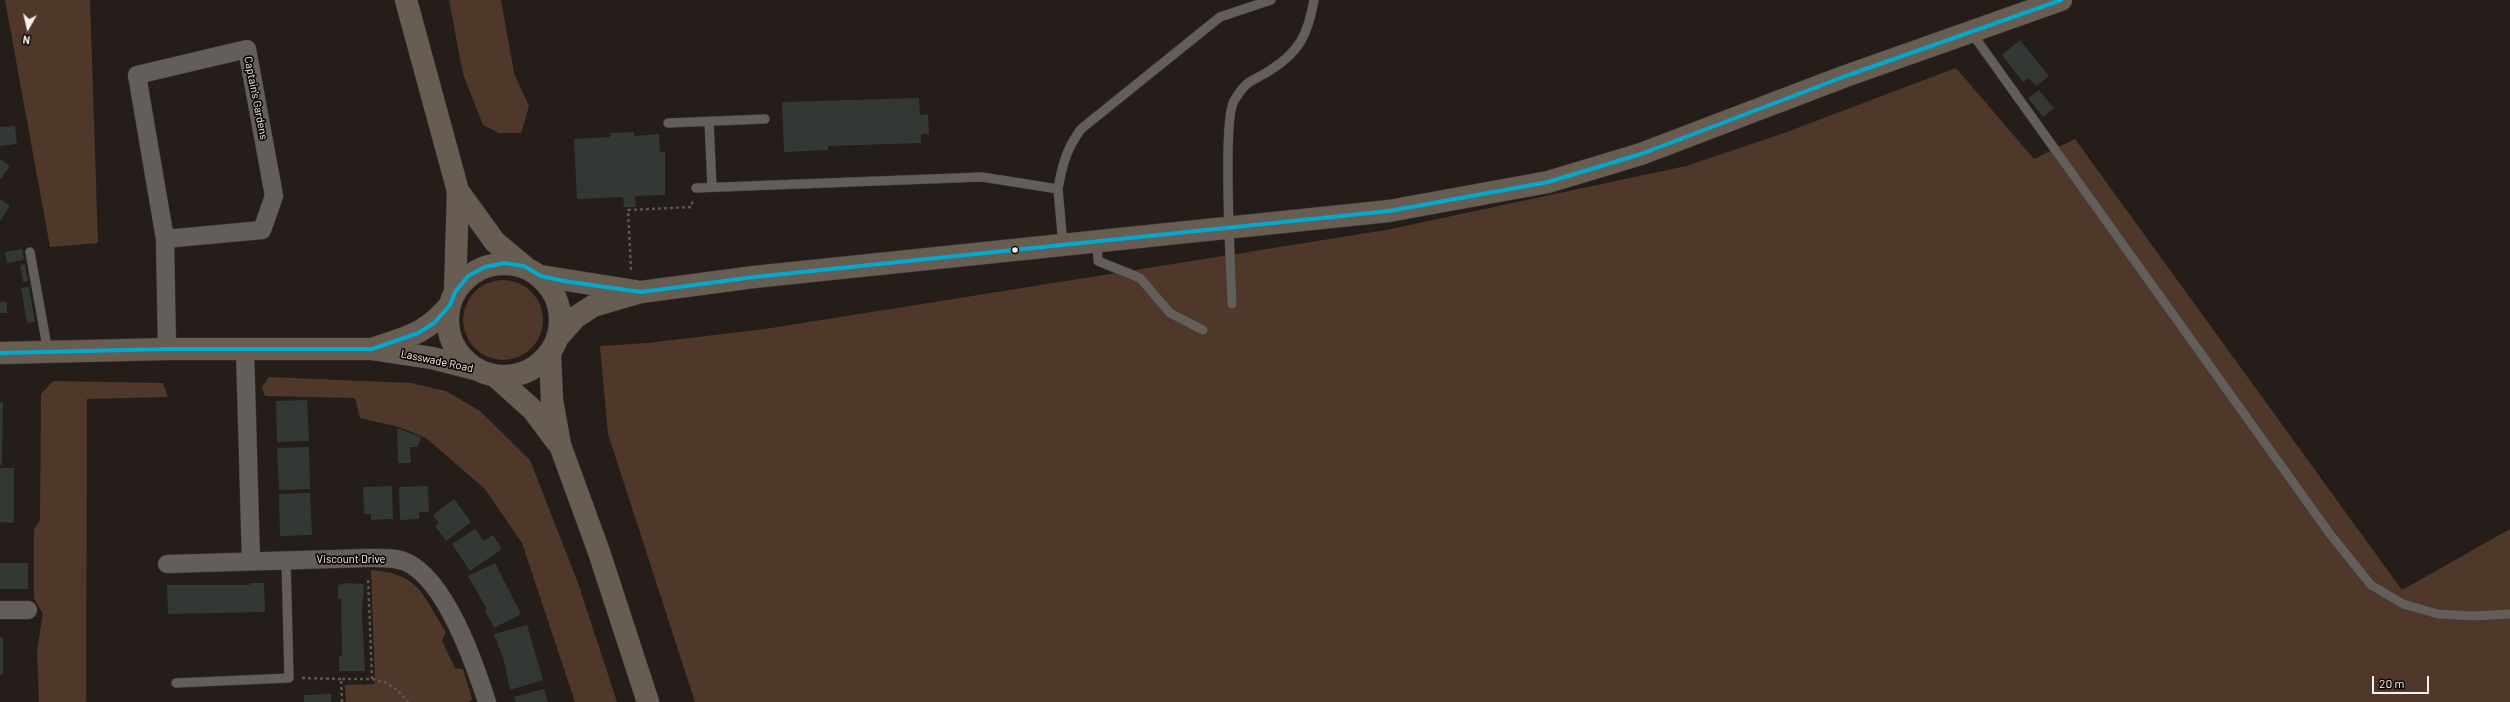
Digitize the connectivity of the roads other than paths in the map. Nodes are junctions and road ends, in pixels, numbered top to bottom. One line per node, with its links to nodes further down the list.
1 (406, 0): 12 (main road)
2 (1271, 0): 11 (lane)
3 (1314, 0): 13 (lane)
4 (2061, 0): 5 (main road)
5 (1971, 32): 13 (main road); 36 (lane)
6 (765, 119): 7 (lane)
7 (709, 121): 8 (lane); 9 (lane)
8 (668, 123)
9 (712, 187): 10 (lane); 11 (lane)
10 (696, 188)
11 (1058, 188): 16 (lane)
12 (458, 191): 18 (main road); 20 (main road)
13 (1231, 228): 15 (main road); 21 (lane)
14 (165, 239): 14 (street, Captain's Gardens); 24 (street, Captain's Gardens)
15 (1097, 241): 16 (main road); 22 (lane)
16 (1063, 245): 19 (main road)
17 (30, 252): 27 (lane)
18 (532, 271): 19 (main road); 20 (main road); 23 (main road)
19 (641, 292): 23 (main road)
20 (452, 298): 25 (main road, Lasswade Road); 29 (main road)
21 (1232, 304)
22 (1203, 330)
23 (554, 345): 29 (main road); 30 (main road)
24 (167, 349): 26 (main road, Lasswade Road); 27 (main road, Lasswade Road)
25 (372, 349): 26 (main road, Lasswade Road); 29 (main road, Lasswade Road)
26 (246, 350): 32 (street)
27 (48, 352): 28 (main road, Lasswade Road)
28 (0, 353)
29 (486, 373): 30 (main road)
30 (560, 445): 39 (main road)
31 (286, 560): 32 (street, Viscount Drive); 37 (lane); 38 (street, Viscount Drive)
32 (251, 561): 33 (street, Viscount Drive)
33 (167, 564)
34 (0, 610): 35 (street)
35 (28, 610)
36 (2510, 614)
37 (176, 683)
38 (487, 702)
39 (648, 702)

